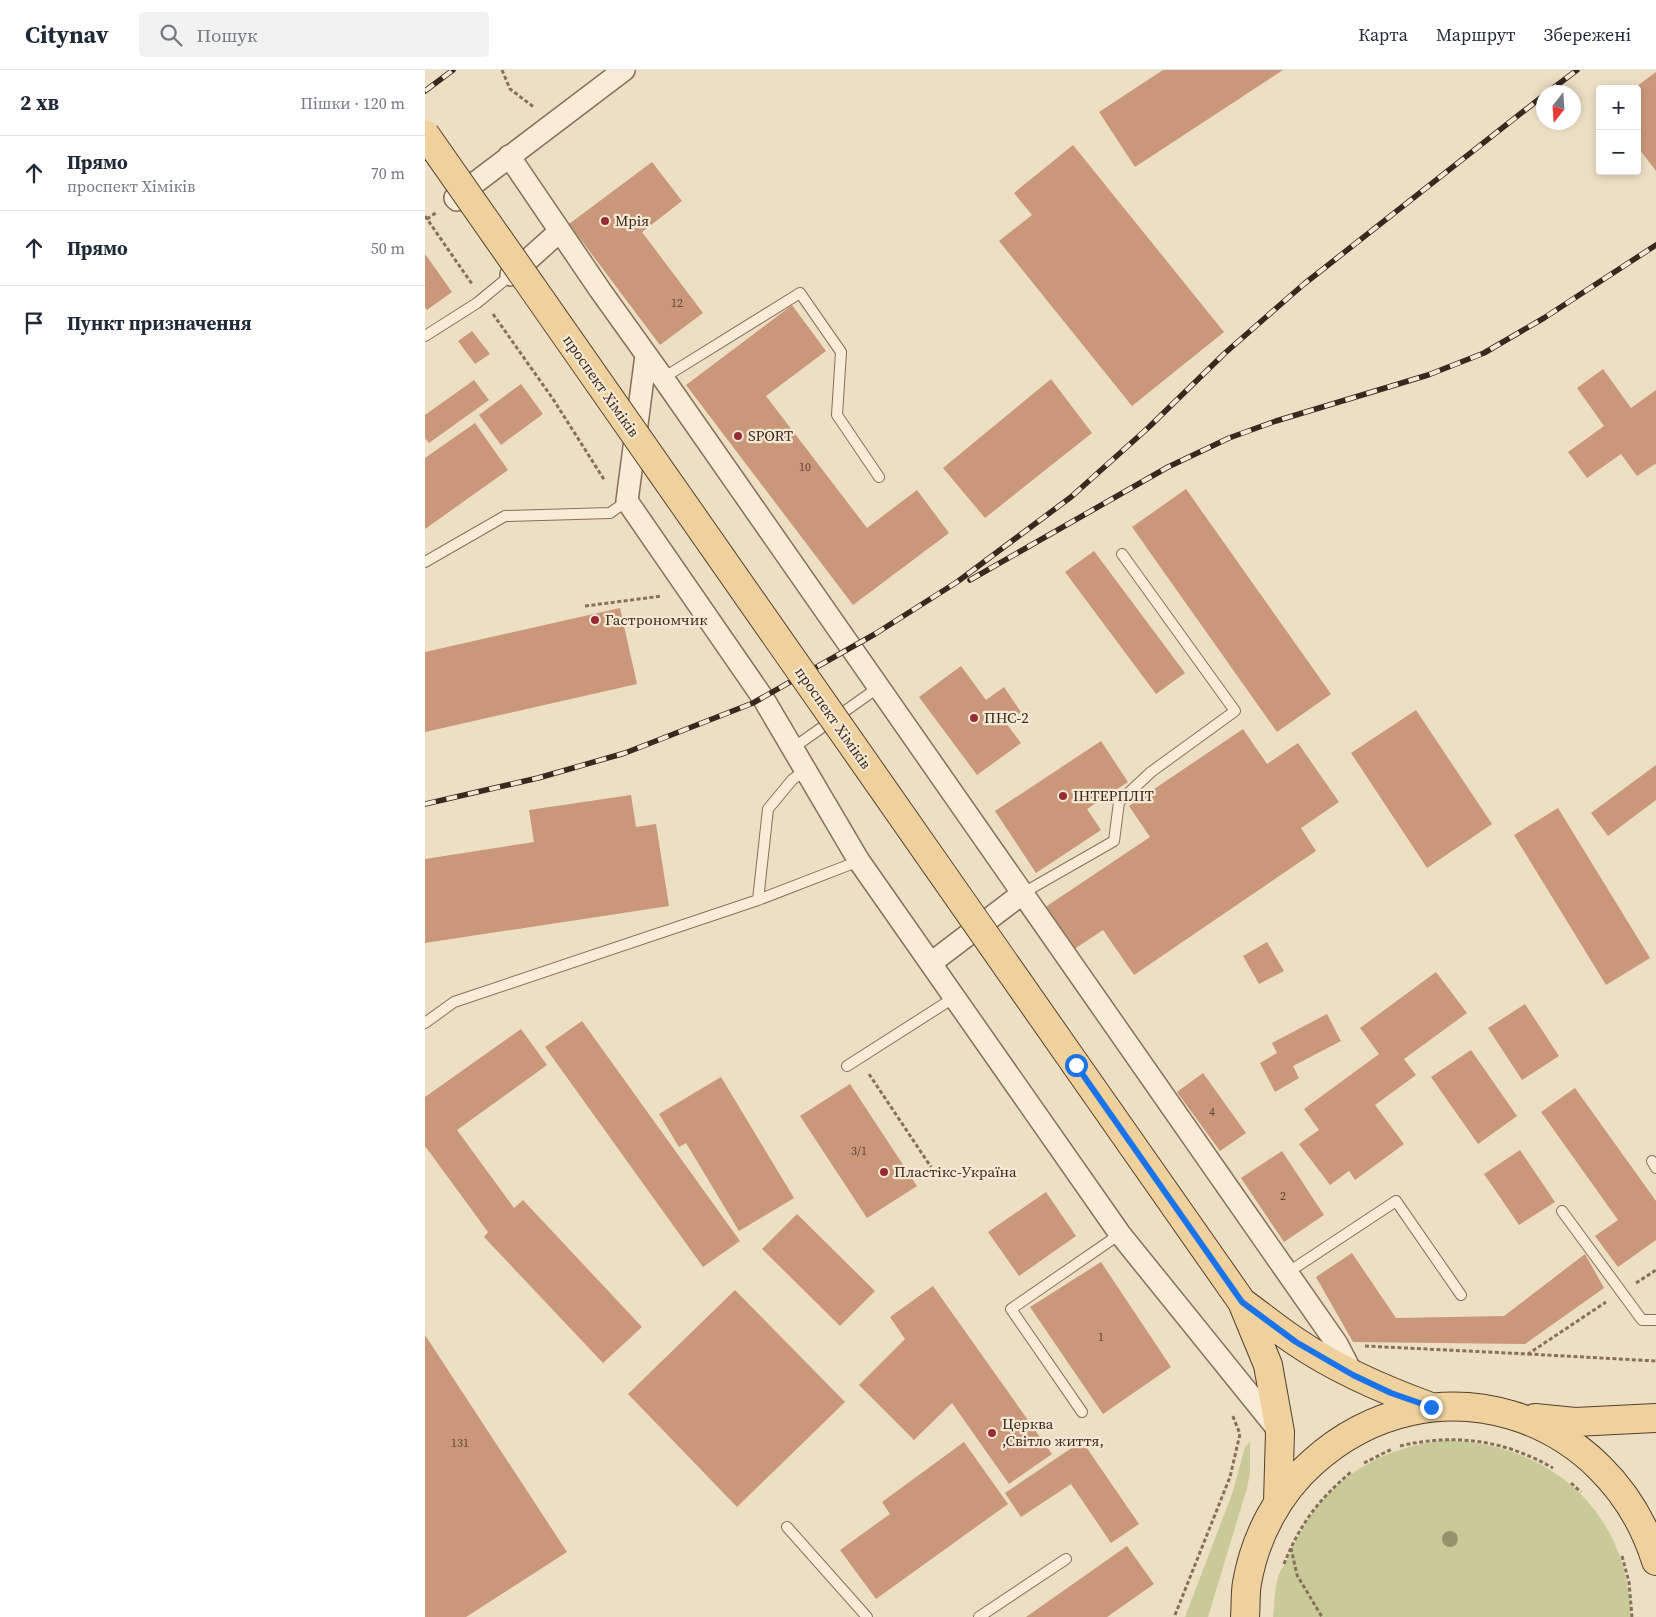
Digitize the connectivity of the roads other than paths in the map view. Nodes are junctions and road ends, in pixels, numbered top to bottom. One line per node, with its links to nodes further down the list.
1 (624, 70): 3 (street)
2 (425, 134): 28 (main road, проспект Хіміків, bridge)
3 (509, 156): 4 (street); 5 (street)
4 (560, 231): 5 (street); 7 (street)
5 (511, 275): 6 (lane); 9 (street)
6 (425, 336)
7 (646, 355): 8 (street); 9 (street)
8 (663, 378): 10 (lane); 14 (street)
9 (633, 452): 11 (street)
10 (879, 477)
11 (627, 501): 13 (lane); 15 (street)
12 (1122, 554): 18 (lane)
13 (425, 562)
14 (879, 687): 15 (lane); 18 (street)
15 (793, 748): 16 (street)
16 (805, 770): 17 (street); 19 (lane)
17 (859, 861): 19 (lane); 20 (street)
18 (1023, 892): 20 (street); 26 (street)
19 (758, 900): 22 (lane)
20 (931, 964): 21 (street)
21 (955, 998): 23 (lane); 25 (street)
22 (425, 1023)
23 (847, 1066)
24 (1562, 1211): 29 (lane)
25 (1120, 1234): 32 (lane); 35 (street)
26 (1287, 1273): 27 (lane); 30 (street)
27 (1461, 1296)
28 (1242, 1302): 30 (main road); 35 (main road)
29 (1656, 1320)
30 (1353, 1375): 31 (main road)
31 (1431, 1407): 33 (main road); 36 (main road)
32 (1082, 1412)
33 (1520, 1417): 34 (main road); 39 (main road)
34 (1656, 1418)
35 (1280, 1432): 36 (main road)
36 (1278, 1502): 42 (main road)
37 (787, 1527): 40 (lane)
38 (1065, 1559): 41 (lane)
39 (1656, 1561)
40 (867, 1617)
41 (979, 1617)
42 (1245, 1617)

